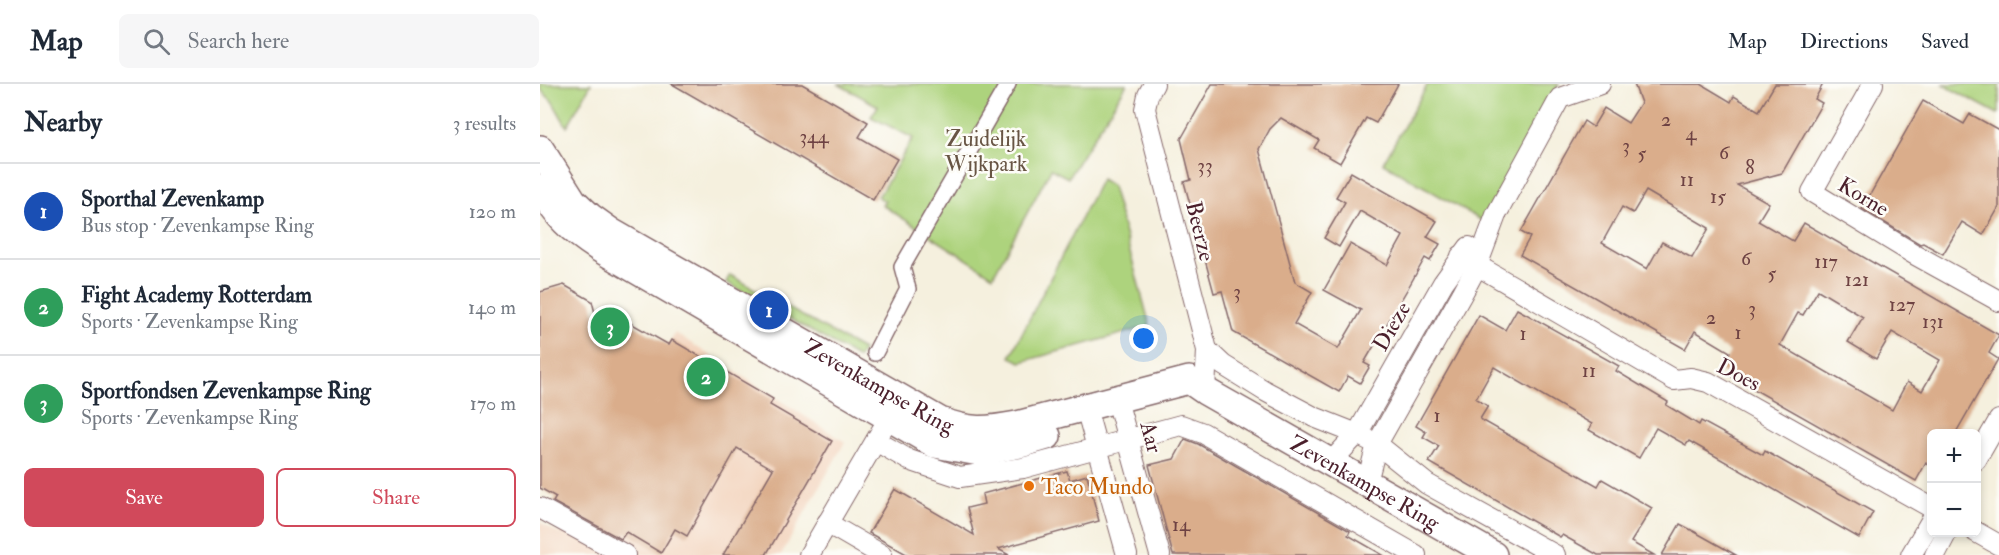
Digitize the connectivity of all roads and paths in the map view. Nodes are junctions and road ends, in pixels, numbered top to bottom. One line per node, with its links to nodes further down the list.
1 (1008, 84): 10 (street)
2 (1154, 84): 9 (street, Beerze)
3 (1873, 84): 8 (street, Korne)
4 (1586, 86): 7 (street, Dieze)
5 (540, 149): 12 (main road, Zevenkampse Ring)
6 (540, 188): 12 (main road, Zevenkampse Ring)
7 (1469, 261): 16 (street, Dieze); 18 (street, Dieze); 22 (street, Does)
8 (1999, 301)
9 (1207, 351): 11 (street, Beerze); 16 (street, Zevenkampse Ring)
10 (875, 353)
11 (1205, 391): 13 (main road, Zevenkampse Ring); 20 (main road, Zevenkampse Ring)
12 (894, 408): 15 (main road, Zevenkampse Ring); 17 (street)
13 (1122, 417): 15 (main road, Zevenkampse Ring); 33 (street, Aar); 34 (street, Zevenkampse Ring)
14 (1999, 420): 19 (street)
15 (1091, 426): 17 (street, Zevenkampse Ring); 32 (street)
16 (1357, 434): 18 (street, Zevenkampse Ring); 20 (street, Dieze)
17 (876, 441): 24 (street)
18 (1377, 444): 21 (street, Dieze); 36 (street, Zevenkampse Ring)
19 (1981, 453)
20 (1331, 462): 21 (main road, Zevenkampse Ring)
21 (1367, 482): 35 (main road, Zevenkampse Ring)
22 (1927, 505)
23 (540, 508): 29 (street)
24 (827, 523): 30 (street); 31 (street)
25 (1927, 528): 37 (street)
26 (1981, 534): 28 (street)
27 (1944, 537): 38 (street)
28 (1999, 545)
29 (625, 555)
30 (809, 555)
31 (882, 555)
32 (1128, 555)
33 (1160, 555)
34 (1416, 555)
35 (1493, 555)
36 (1555, 555)
37 (1911, 555)
38 (1935, 555)

